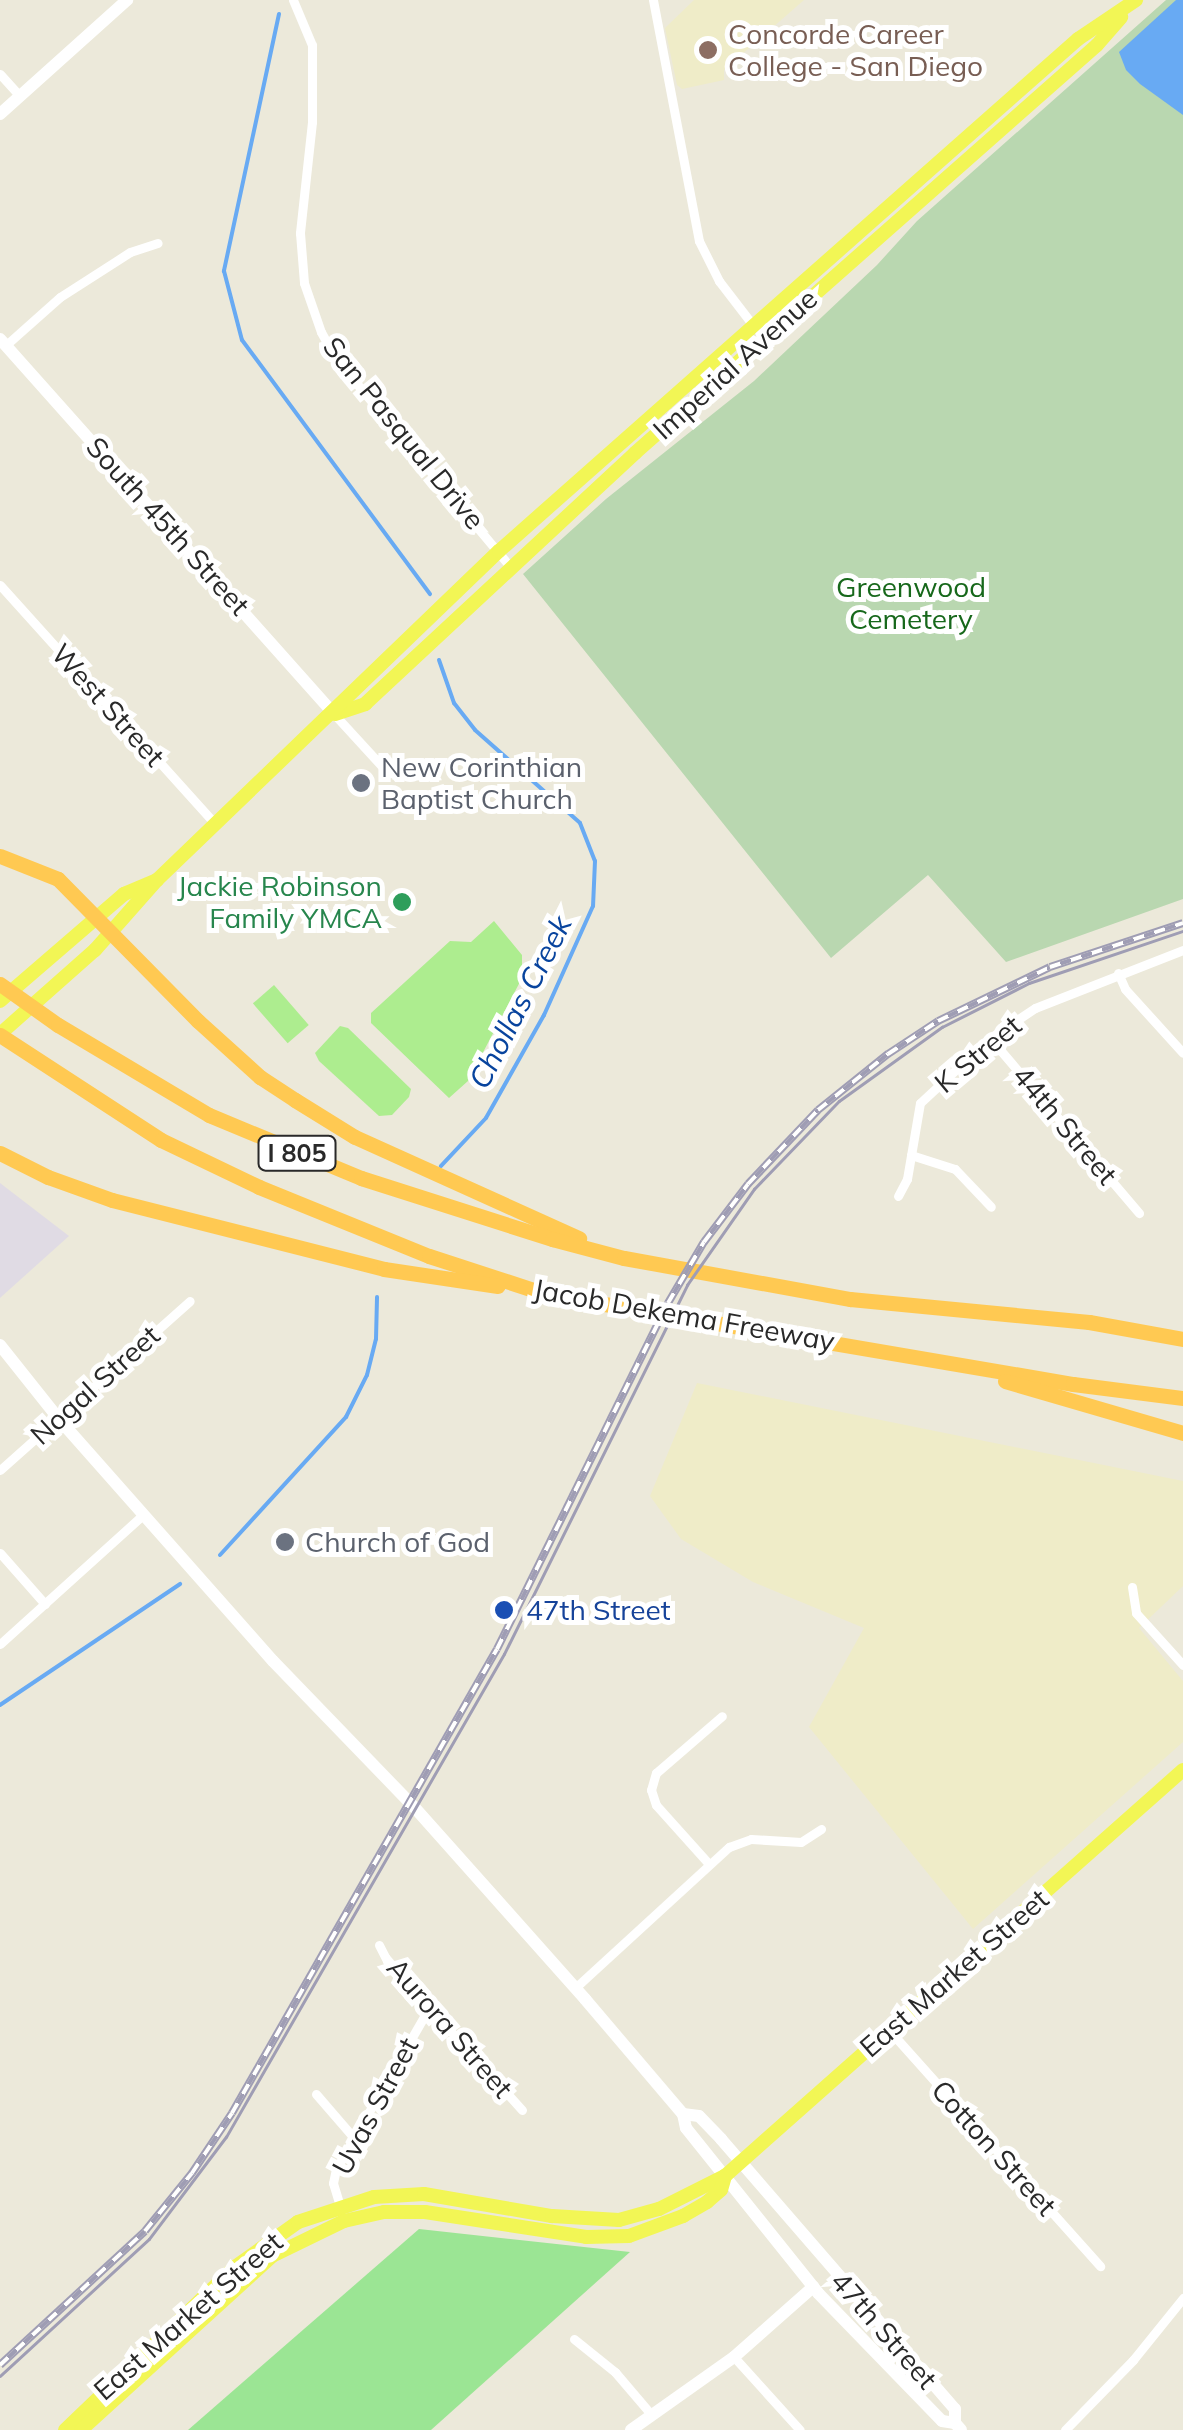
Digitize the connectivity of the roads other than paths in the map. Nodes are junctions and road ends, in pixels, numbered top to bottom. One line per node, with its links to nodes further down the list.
1 (127, 0): 7 (main road)
2 (292, 0): 13 (street, San Pasqual Drive)
3 (653, 0): 11 (street)
4 (1134, 2): 5 (main road, Imperial Avenue); 8 (main road, Imperial Avenue)
5 (1078, 39): 8 (main road); 11 (main road, Imperial Avenue)
6 (0, 74): 7 (street)
7 (20, 96): 9 (main road)
8 (1026, 106): 14 (main road, Imperial Avenue)
9 (0, 114)
10 (158, 243): 12 (street)
11 (752, 324): 13 (main road, Imperial Avenue)
12 (3, 342): 16 (main road, South 45th Street)
13 (499, 551): 14 (street, San Pasqual Drive); 16 (main road, Imperial Avenue)
14 (510, 566): 16 (main road, Imperial Avenue)
15 (0, 585): 18 (street, West Street)
16 (334, 714): 17 (street); 18 (main road, Imperial Avenue)
17 (404, 774)
18 (216, 825): 20 (main road, Imperial Avenue)
19 (0, 856): 21 (highway)
20 (157, 880): 21 (main road, Imperial Avenue); 22 (main road, Imperial Avenue)
21 (98, 915): 22 (highway); 26 (main road, Imperial Avenue)
22 (113, 932): 27 (main road, Imperial Avenue); 35 (highway)
23 (1183, 950): 24 (street, K Street)
24 (1118, 973): 28 (street, K Street); 29 (street)
25 (0, 984): 35 (highway, Jacob Dekema Freeway / I 805)
26 (0, 1001)
27 (0, 1034): 36 (highway, Jacob Dekema Freeway / I 805)
28 (990, 1038): 31 (street, K Street); 34 (street, 44th Street)
29 (1183, 1053)
30 (0, 1153): 36 (highway)
31 (911, 1155): 32 (street, K Street); 33 (street)
32 (898, 1196)
33 (991, 1208)
34 (1139, 1213)
35 (624, 1258): 38 (highway, Jacob Dekema Freeway / I 805)
36 (546, 1294): 42 (highway, Jacob Dekema Freeway / I 805)
37 (190, 1301): 44 (street, Nogal Street)
38 (1088, 1322): 39 (highway); 40 (highway, Jacob Dekema Freeway / I 805)
39 (1183, 1328)
40 (1183, 1339)
41 (0, 1346): 44 (main road, 47th Street)
42 (924, 1358): 43 (highway, Jacob Dekema Freeway / I 805); 45 (highway)
43 (1183, 1398)
44 (58, 1418): 46 (street, Nogal Street); 47 (main road, 47th Street)
45 (1183, 1432)
46 (0, 1470)
47 (144, 1514): 50 (street); 58 (main road, 47th Street)
48 (0, 1553): 50 (street)
49 (1132, 1587): 52 (street)
50 (45, 1604): 51 (street)
51 (0, 1644)
52 (1183, 1665)
53 (722, 1716): 56 (street)
54 (1183, 1770): 60 (main road, East Market Street)
55 (820, 1829): 56 (street)
56 (709, 1864): 58 (street)
57 (379, 1946): 59 (street, Aurora Street)
58 (575, 1988): 63 (main road, 47th Street)
59 (429, 2008): 62 (street, Aurora Street); 64 (street, Uvas Street)
60 (889, 2030): 65 (main road, East Market Street); 69 (street, Cotton Street)
61 (316, 2094): 64 (street)
62 (522, 2110)
63 (683, 2114): 65 (main road, 47th Street); 66 (main road, 47th Street)
64 (354, 2138): 67 (street, Uvas Street)
65 (740, 2162): 66 (main road, East Market Street); 75 (main road, 47th Street)
66 (725, 2176): 67 (main road, East Market Street); 68 (main road, East Market Street); 70 (main road, 47th Street)
67 (340, 2206): 68 (main road); 76 (main road, East Market Street)
68 (272, 2256): 77 (main road, East Market Street)
69 (1100, 2266)
70 (813, 2286): 73 (main road); 75 (main road, 47th Street)
71 (1183, 2298): 80 (street)
72 (574, 2339): 74 (street)
73 (734, 2357): 74 (main road); 79 (street)
74 (650, 2413): 78 (main road)
75 (958, 2426)
76 (65, 2430)
77 (82, 2430)
78 (630, 2430)
79 (800, 2430)
80 (1065, 2430)

